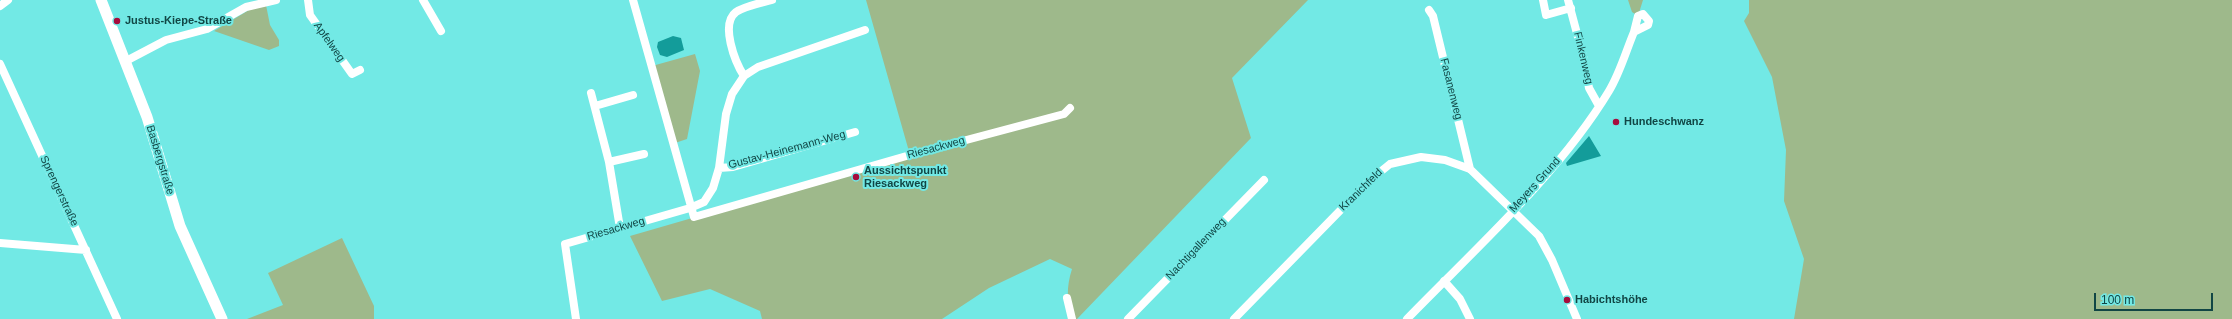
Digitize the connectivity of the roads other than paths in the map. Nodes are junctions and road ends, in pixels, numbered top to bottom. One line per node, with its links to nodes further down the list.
1 (8, 0): 10 (street)
2 (101, 0): 15 (main road, Basbergstraße)
3 (276, 0): 15 (street)
4 (308, 0): 17 (street, Apfelweg)
5 (423, 0): 13 (street)
6 (633, 0): 30 (street)
7 (772, 0): 18 (street)
8 (1542, 0): 9 (street, Finkenweg)
9 (1569, 4): 22 (street, Finkenweg)
10 (0, 6)
11 (1429, 10): 28 (street, Fasanenweg)
12 (865, 30): 18 (street)
13 (441, 31)
14 (1634, 32): 22 (street, Meyers Grund)
15 (126, 61): 38 (main road, Basbergstraße)
16 (0, 64): 34 (street, Sprengerstraße)
17 (360, 70)
18 (744, 76): 27 (street)
19 (591, 92): 21 (street)
20 (633, 95): 21 (street)
21 (595, 106): 26 (street)
22 (1599, 106): 31 (street, Meyers Grund)
23 (1070, 108): 30 (street, Riesackweg)
24 (855, 132): 27 (street, Gustav-Heinemann-Weg)
25 (644, 154): 26 (street)
26 (609, 162): 32 (street)
27 (719, 168): 30 (street)
28 (1470, 169): 31 (street, Kranichfeld); 42 (street, Kranichfeld)
29 (1264, 180): 41 (street, Nachtigallenweg)
30 (690, 208): 32 (street, Riesackweg)
31 (1513, 210): 35 (street, Meyers Grund); 45 (street)
32 (620, 228): 39 (street, Riesackweg)
33 (0, 243): 34 (street)
34 (86, 250): 37 (street, Sprengerstraße)
35 (1444, 281): 43 (street, Meyers Grund); 44 (street)
36 (1066, 298): 40 (street)
37 (117, 319)
38 (222, 319)
39 (576, 319)
40 (1072, 319)
41 (1128, 319)
42 (1234, 319)
43 (1408, 319)
44 (1470, 319)
45 (1577, 319)

